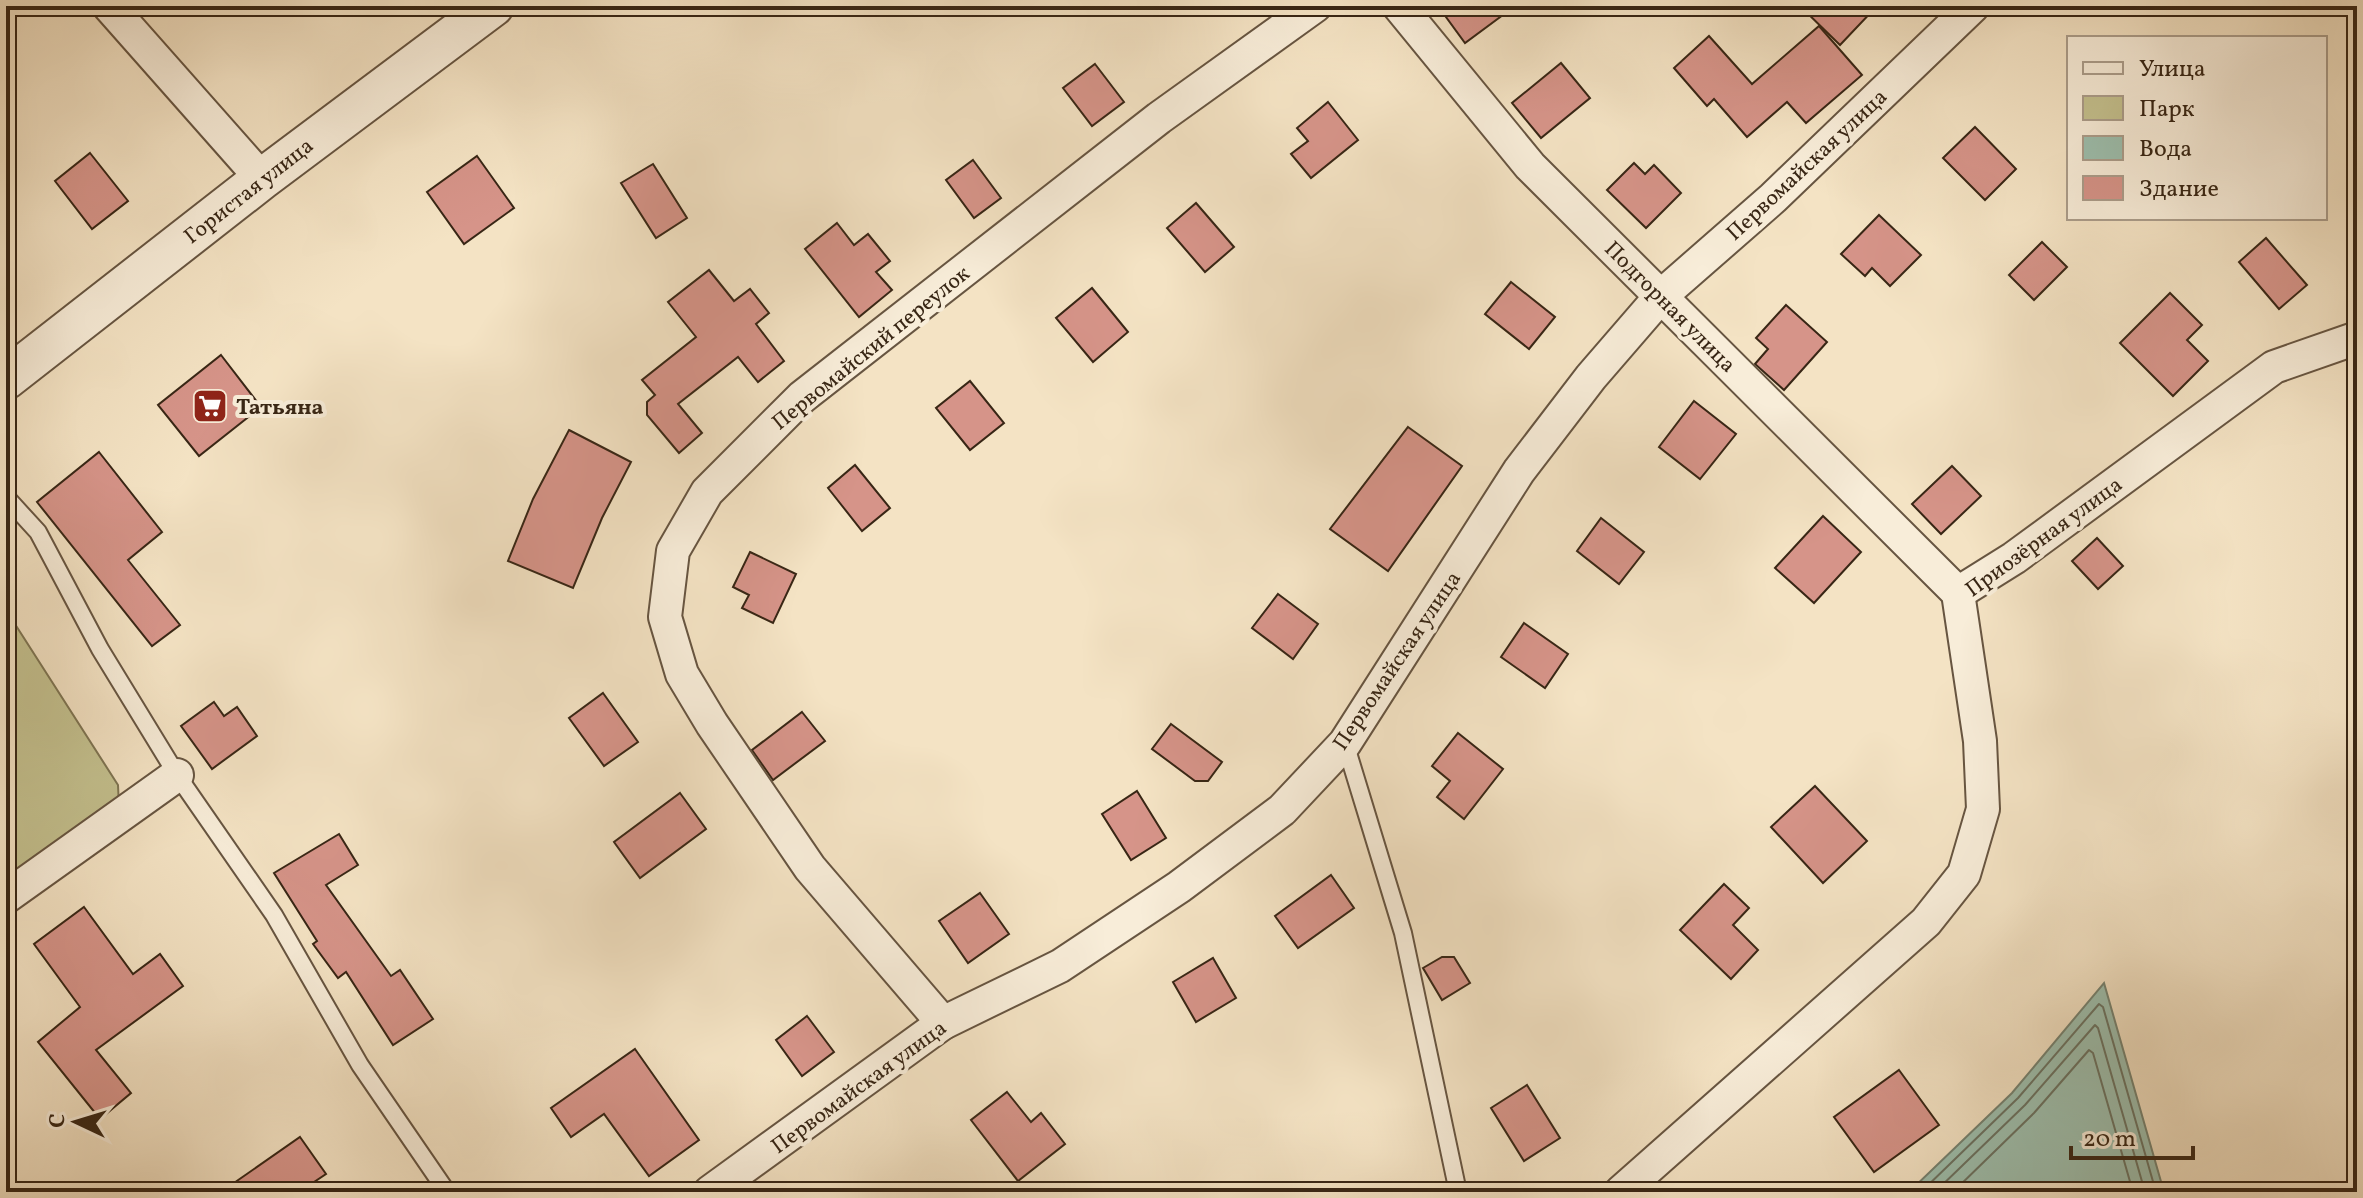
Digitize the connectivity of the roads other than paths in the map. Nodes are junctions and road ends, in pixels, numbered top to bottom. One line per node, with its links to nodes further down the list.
1 (109, 6): 6 (street)
2 (493, 6): 6 (street, Гористая улица)
3 (1315, 6): 15 (street, Первомайский переулок)
4 (1399, 6): 7 (street, Подгорная улица)
5 (1973, 6): 7 (street, Первомайская улица)
6 (262, 179): 9 (street, Гористая улица)
7 (1661, 296): 11 (street, Подгорная улица); 12 (street, Первомайская улица)
8 (2357, 338): 11 (street, Приозёрная улица)
9 (6, 379)
10 (6, 497): 13 (lane)
11 (1958, 593): 19 (street, Приозёрная улица)
12 (1345, 743): 15 (street, Первомайская улица); 18 (lane)
13 (177, 775): 14 (street); 16 (lane)
14 (6, 897)
15 (943, 1023): 17 (street, Первомайская улица)
16 (447, 1192)
17 (710, 1192)
18 (1458, 1192)
19 (1621, 1192)

